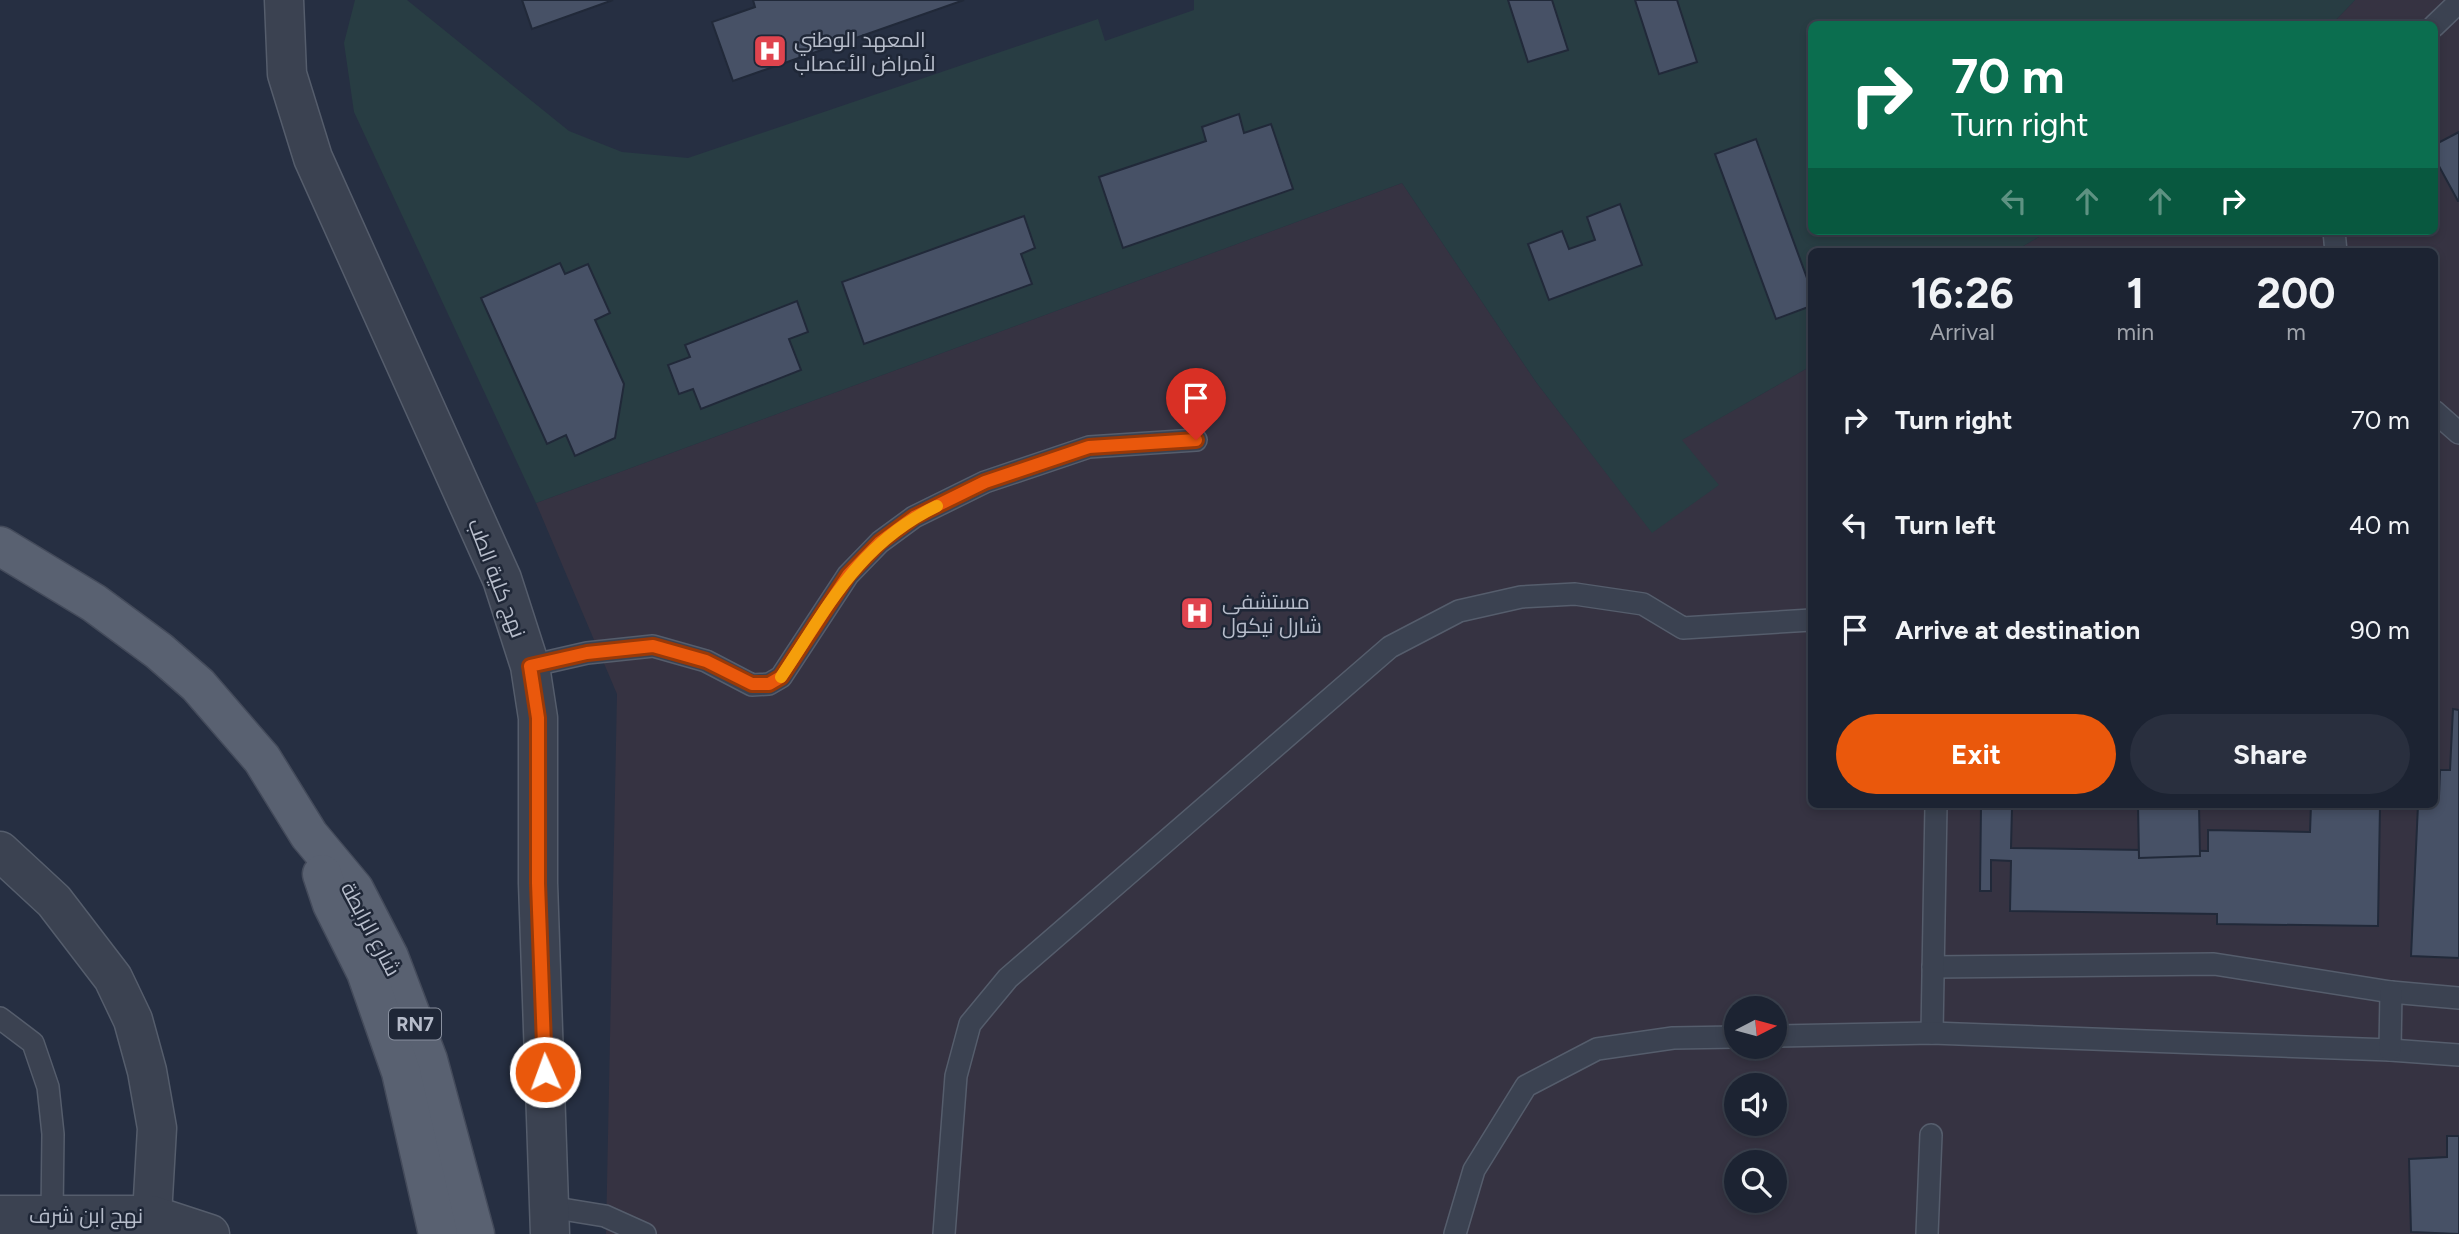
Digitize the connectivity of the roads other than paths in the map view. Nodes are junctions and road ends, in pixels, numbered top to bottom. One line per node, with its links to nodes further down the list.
1 (284, 0): 7 (street, نهج كلية الطب)
2 (2459, 2): 3 (lane)
3 (2438, 22)
4 (1196, 440): 7 (lane)
5 (0, 546): 9 (main road, شارع الرابطة / RN7)
6 (1808, 621): 29 (lane)
7 (530, 666): 24 (street, نهج كلية الطب)
8 (1936, 808): 11 (lane)
9 (309, 835): 26 (main road, شارع الرابطة / RN7); 27 (main road, شارع الرابطة / RN7)
10 (0, 850): 23 (street)
11 (1933, 967): 12 (lane); 15 (lane)
12 (2391, 992): 13 (lane); 18 (lane)
13 (2459, 998)
14 (0, 1018): 21 (lane)
15 (1932, 1033): 16 (lane); 18 (lane)
16 (1787, 1036)
17 (1724, 1037): 30 (lane)
18 (2389, 1049): 19 (lane)
19 (2459, 1055)
20 (1931, 1135): 31 (lane)
21 (52, 1214): 22 (street, نهج ابن شرف); 23 (street, نهج ابن شرف)
22 (0, 1215)
23 (152, 1215): 25 (street, نهج ابن شرف)
24 (550, 1221): 28 (lane)
25 (210, 1234)
26 (438, 1234)
27 (475, 1234)
28 (645, 1234)
29 (944, 1234)
30 (1455, 1234)
31 (1927, 1234)

